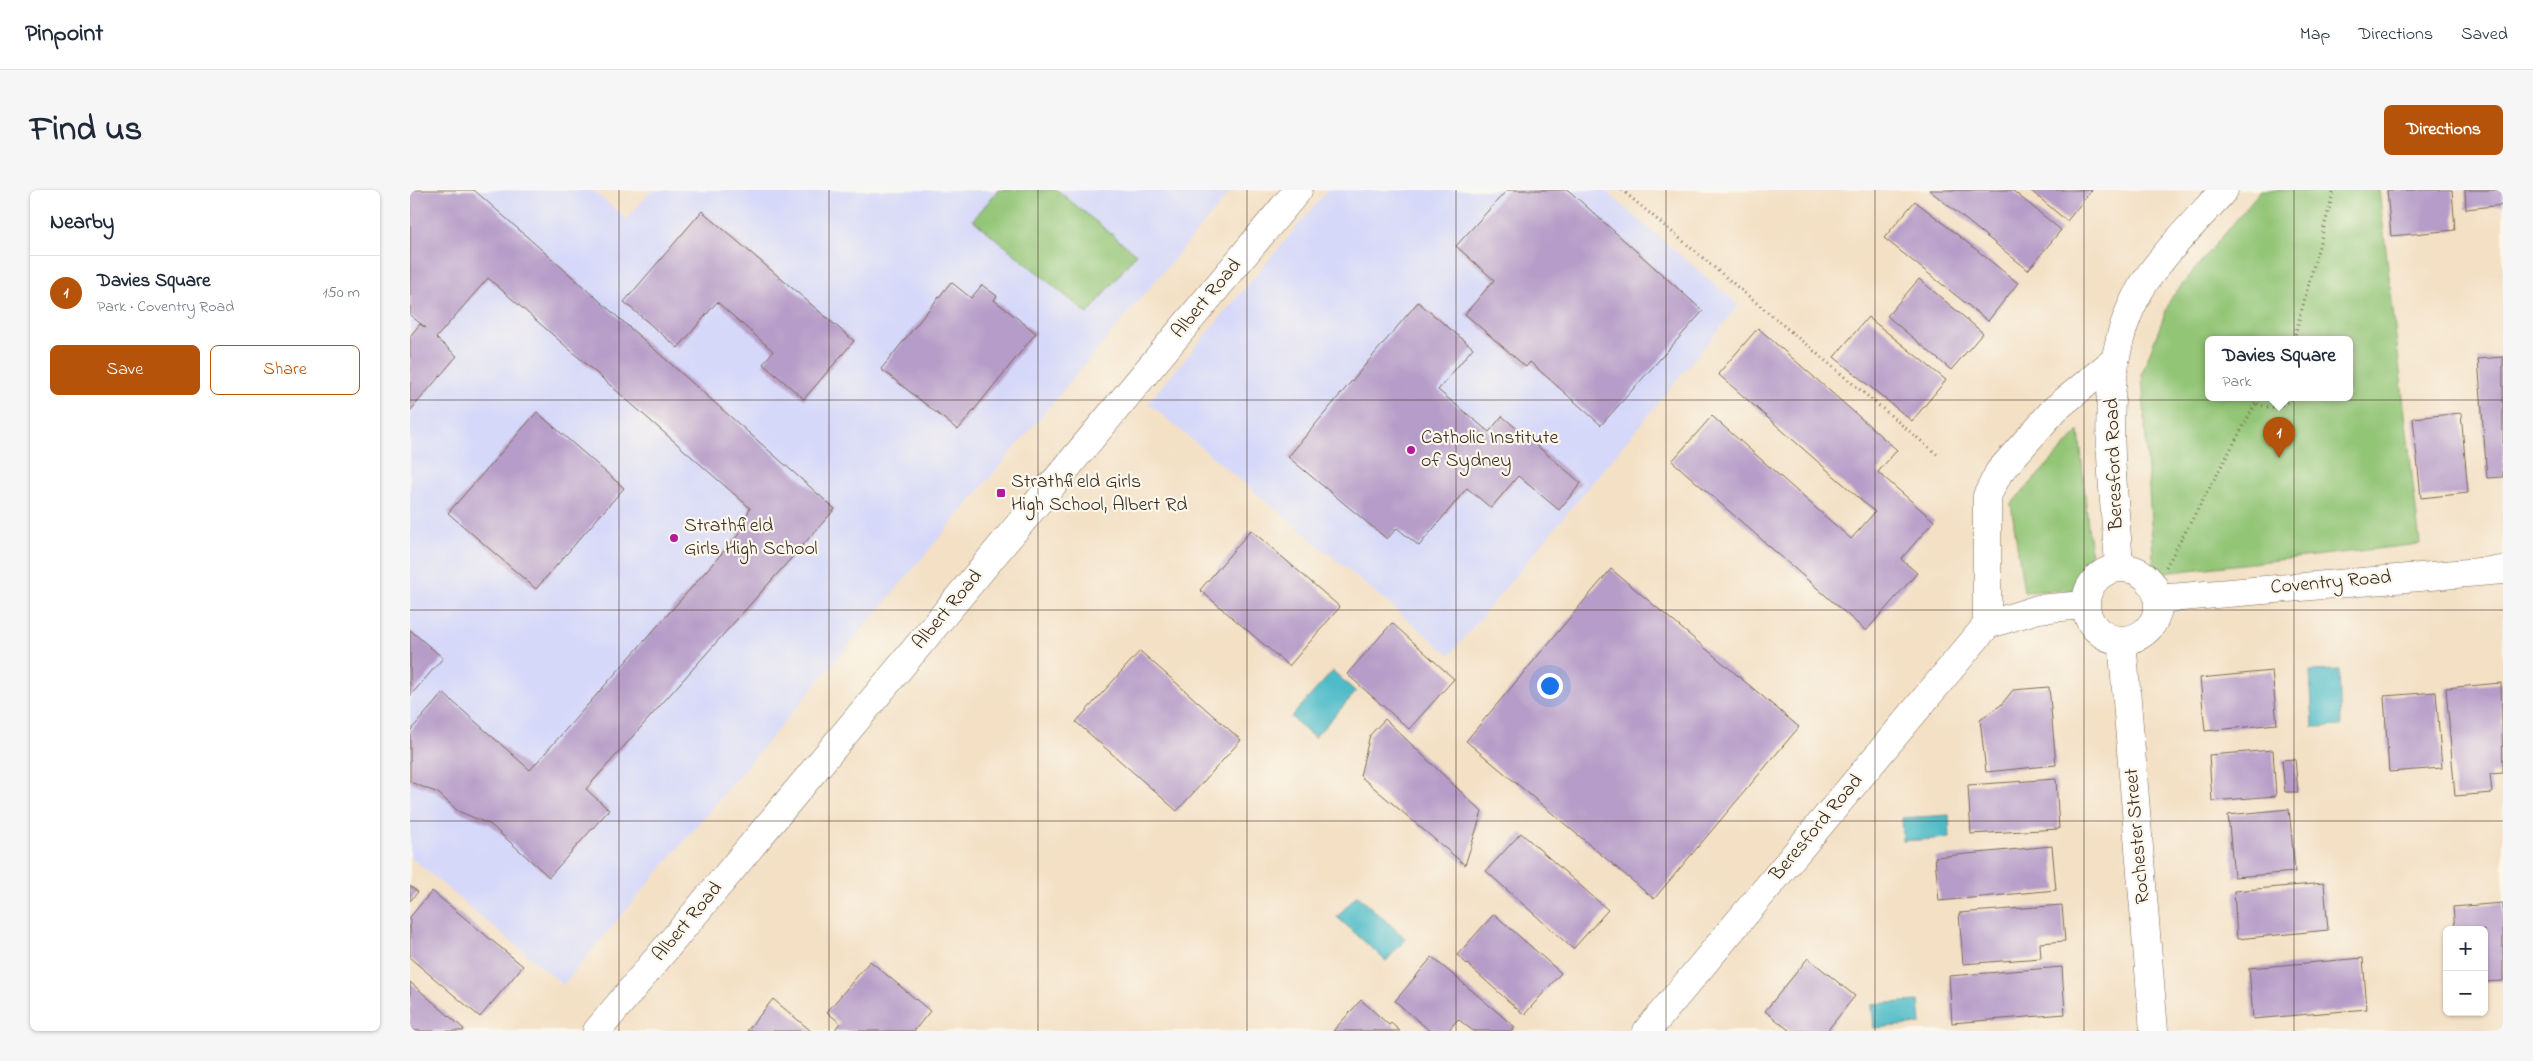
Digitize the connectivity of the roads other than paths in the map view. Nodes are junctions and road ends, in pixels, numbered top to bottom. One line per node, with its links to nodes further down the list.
1 (1298, 190): 10 (street, Albert Road)
2 (2224, 190): 3 (street, Beresford Road)
3 (2115, 360): 4 (street, Beresford Road); 8 (street, Beresford Road)
4 (2119, 567): 6 (street); 7 (street)
5 (2503, 570): 6 (street, Coventry Road)
6 (2155, 591): 9 (street)
7 (2086, 605): 8 (street); 9 (street)
8 (1987, 625): 11 (street, Beresford Road)
9 (2122, 640): 12 (street, Rochester Street)
10 (597, 1031)
11 (1647, 1031)
12 (2154, 1031)

